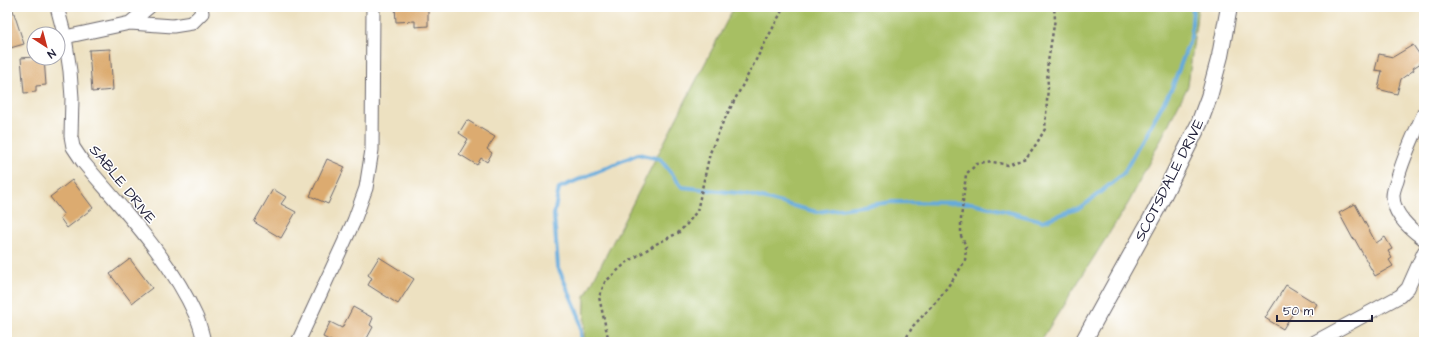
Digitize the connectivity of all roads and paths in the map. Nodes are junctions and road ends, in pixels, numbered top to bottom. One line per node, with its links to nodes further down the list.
1 (57, 7): 9 (street, SABLE DRIVE)
2 (149, 7): 8 (street)
3 (201, 7): 8 (street)
4 (373, 7): 16 (street)
5 (784, 7): 17 (path)
6 (1054, 7): 18 (path)
7 (1229, 7): 19 (street, SCOTSDALE DRIVE)
8 (130, 23): 10 (street)
9 (62, 26)
10 (66, 37)
11 (66, 46): 15 (street, SABLE DRIVE)
12 (1424, 113): 13 (street)
13 (1424, 239)
14 (1424, 252): 20 (street)
15 (204, 342)
16 (298, 342)
17 (609, 342)
18 (904, 342)
19 (1083, 342)
20 (1315, 342)

